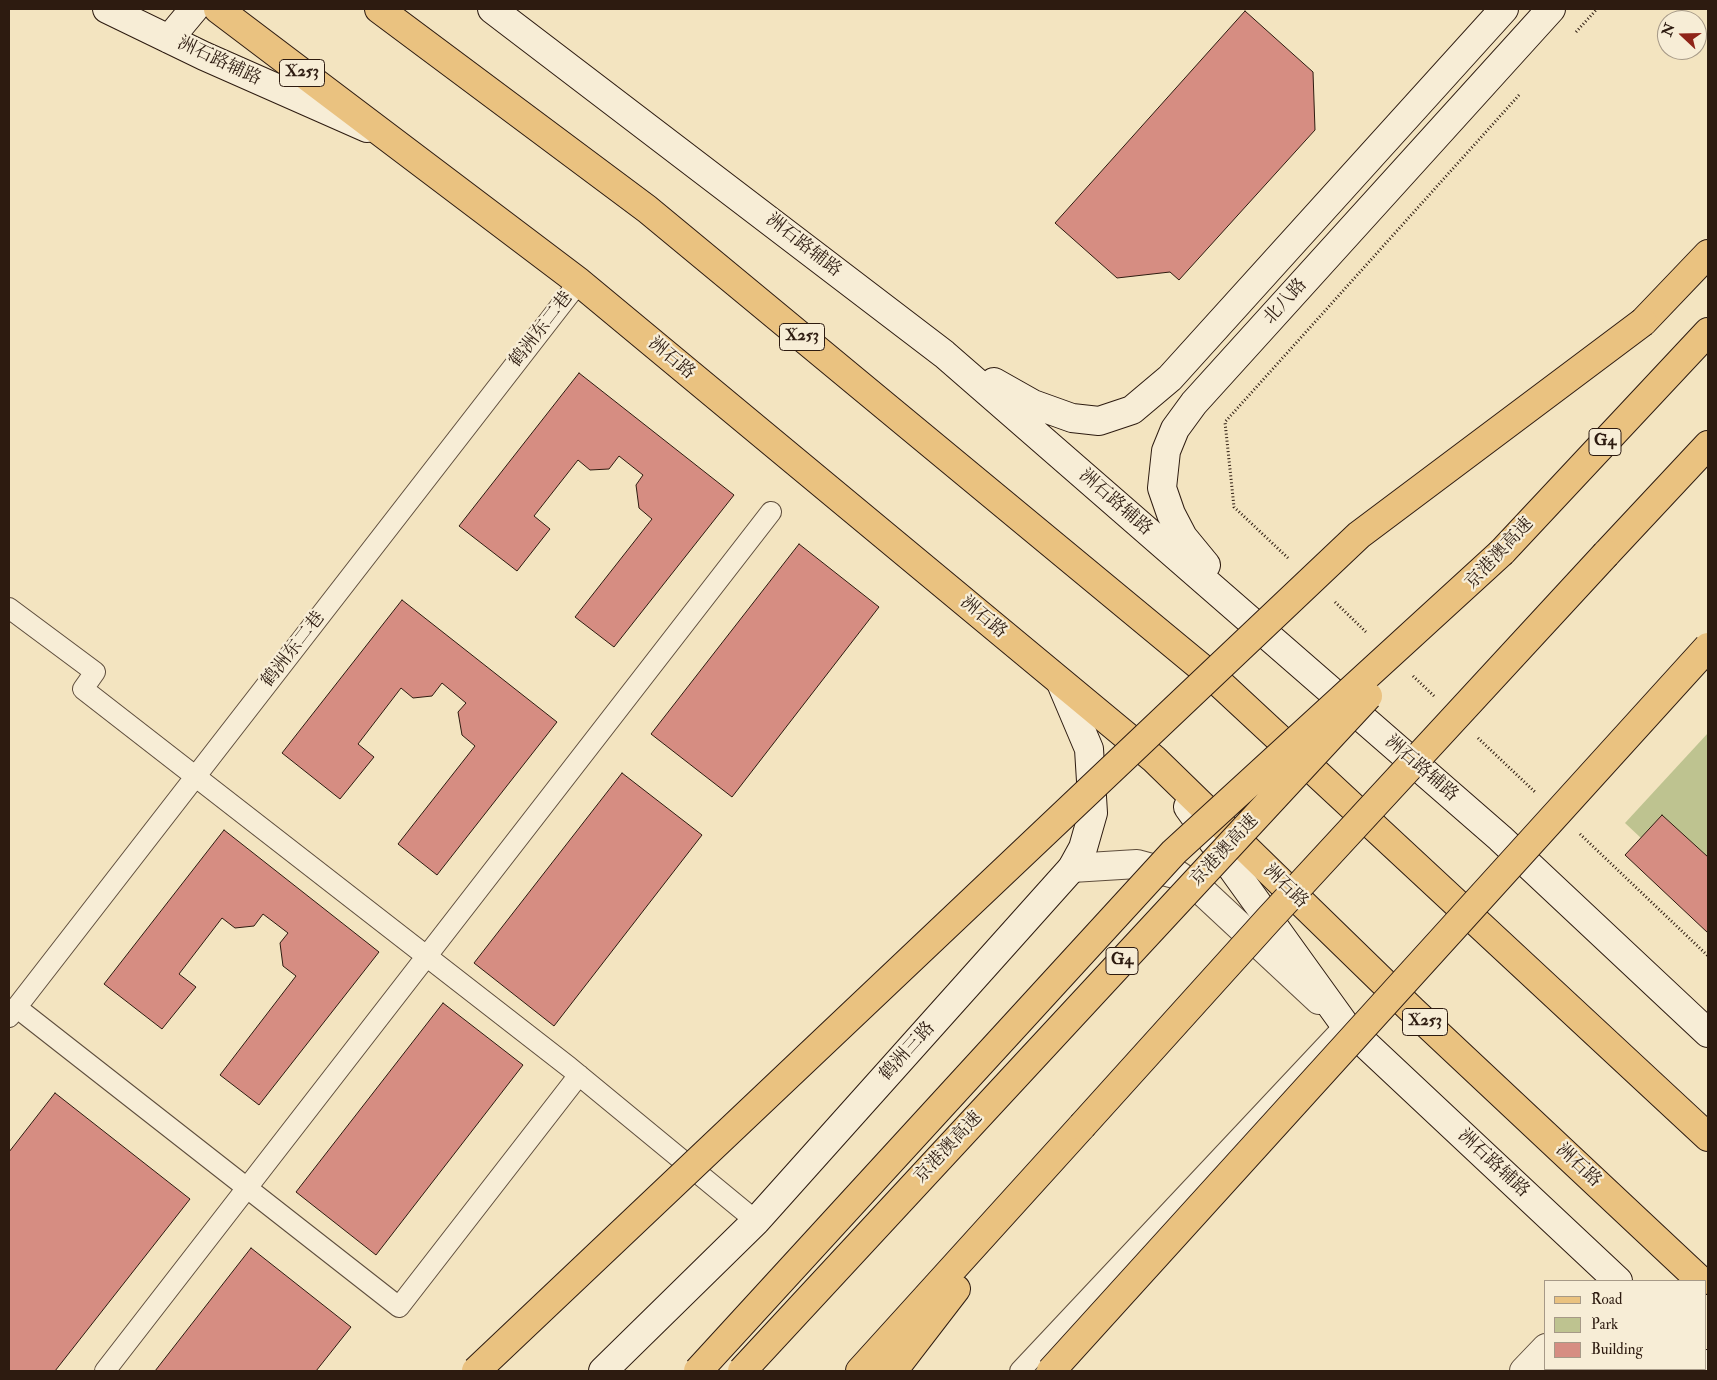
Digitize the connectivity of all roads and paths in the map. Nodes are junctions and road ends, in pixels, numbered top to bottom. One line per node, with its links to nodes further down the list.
1 (108, 9): 8 (street, 洲石路辅路)
2 (194, 9): 8 (street)
3 (218, 9): 9 (main road, 洲石路 / X253)
4 (379, 9): 30 (main road, X253)
5 (492, 9): 13 (street, 洲石路辅路)
6 (1504, 9): 13 (street, 北八路)
7 (1551, 9): 18 (street, 北八路)
8 (169, 39): 9 (street, 洲石路辅路)
9 (386, 136): 11 (main road, 洲石路 / X253)
10 (1708, 254): 37 (main road, bridge)
11 (579, 282): 20 (main road, 洲石路 / X253); 22 (lane, 鹤洲东二巷)
12 (1708, 332): 16 (main road, 京港澳高速 / G4)
13 (944, 354): 18 (street, 洲石路辅路)
14 (1708, 445): 29 (main road, bridge)
15 (772, 512): 24 (lane)
16 (1502, 552): 39 (main road, bridge); 40 (main road, 京港澳高速 / G4, bridge)
17 (9, 608): 22 (lane)
18 (1255, 624): 27 (street, 洲石路辅路)
19 (1708, 647): 44 (main road, bridge)
20 (1061, 683): 21 (main road, 洲石路 / X253); 23 (street, 鹤洲三路)
21 (1154, 760): 26 (street, 洲石路辅路); 34 (main road, 洲石路 / X253)
22 (196, 776): 24 (lane); 25 (lane, 鹤洲东二巷)
23 (1072, 868): 26 (street); 32 (street, 鹤洲三路)
24 (427, 956): 28 (lane); 31 (lane)
25 (13, 1012): 31 (lane)
26 (1345, 1025): 33 (street, 洲石路辅路); 43 (lane)
27 (1708, 1033)
28 (580, 1075): 31 (lane); 32 (lane)
29 (1082, 1126): 41 (main road); 42 (main road)
30 (1708, 1138)
31 (247, 1188): 36 (lane)
32 (756, 1221): 38 (street, 鹤洲三路)
33 (1614, 1280)
34 (1699, 1280)
35 (1544, 1350): 45 (street)
36 (105, 1371)
37 (476, 1371)
38 (603, 1371)
39 (698, 1371)
40 (742, 1371)
41 (860, 1371)
42 (893, 1371)
43 (1020, 1371)
44 (1051, 1371)
45 (1524, 1371)

